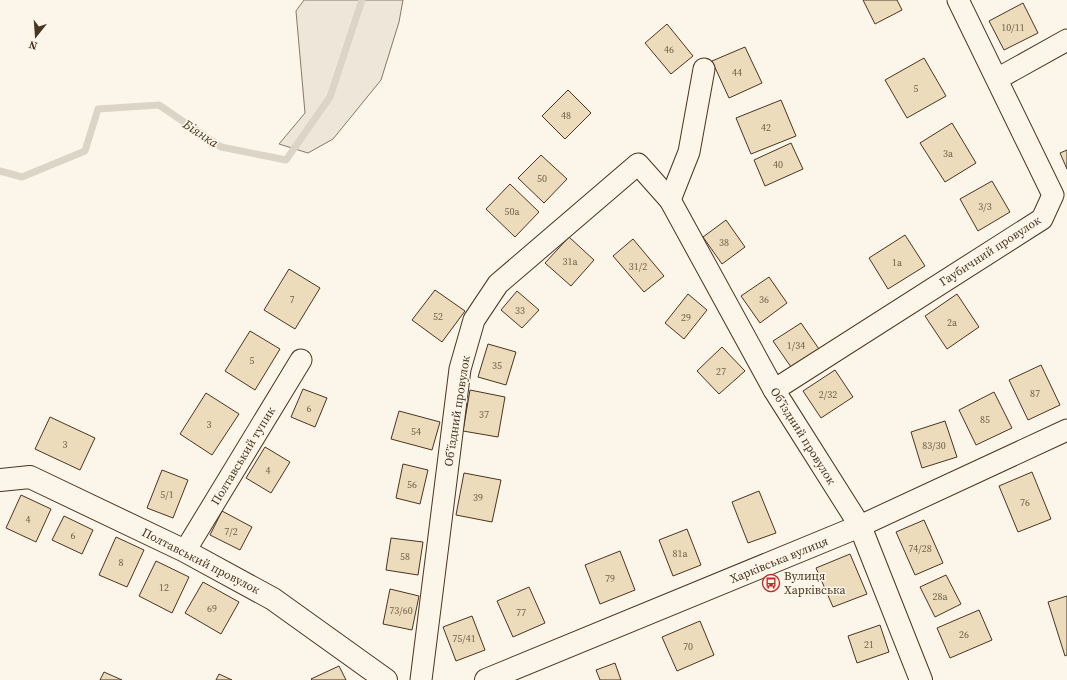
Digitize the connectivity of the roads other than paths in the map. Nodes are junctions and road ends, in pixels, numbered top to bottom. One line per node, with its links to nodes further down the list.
1 (958, 0): 4 (street, Гаубичний провулок)
2 (1067, 40): 4 (street)
3 (704, 68): 5 (street)
4 (997, 79): 7 (street, Гаубичний провулок)
5 (670, 200): 7 (street, Обʼїздний провулок); 13 (street, Обʼїздний провулок)
6 (301, 360): 11 (street, Полтавський тупик)
7 (774, 390): 10 (street, Обʼїздний провулок)
8 (1067, 430): 10 (street, Харківська вулиця)
9 (0, 480): 11 (street, Полтавський провулок)
10 (860, 526): 14 (street, Харківська вулиця); 15 (street, Обʼїздний провулок)
11 (185, 551): 12 (street, Полтавський провулок)
12 (386, 680)
13 (421, 680)
14 (486, 680)
15 (921, 680)

